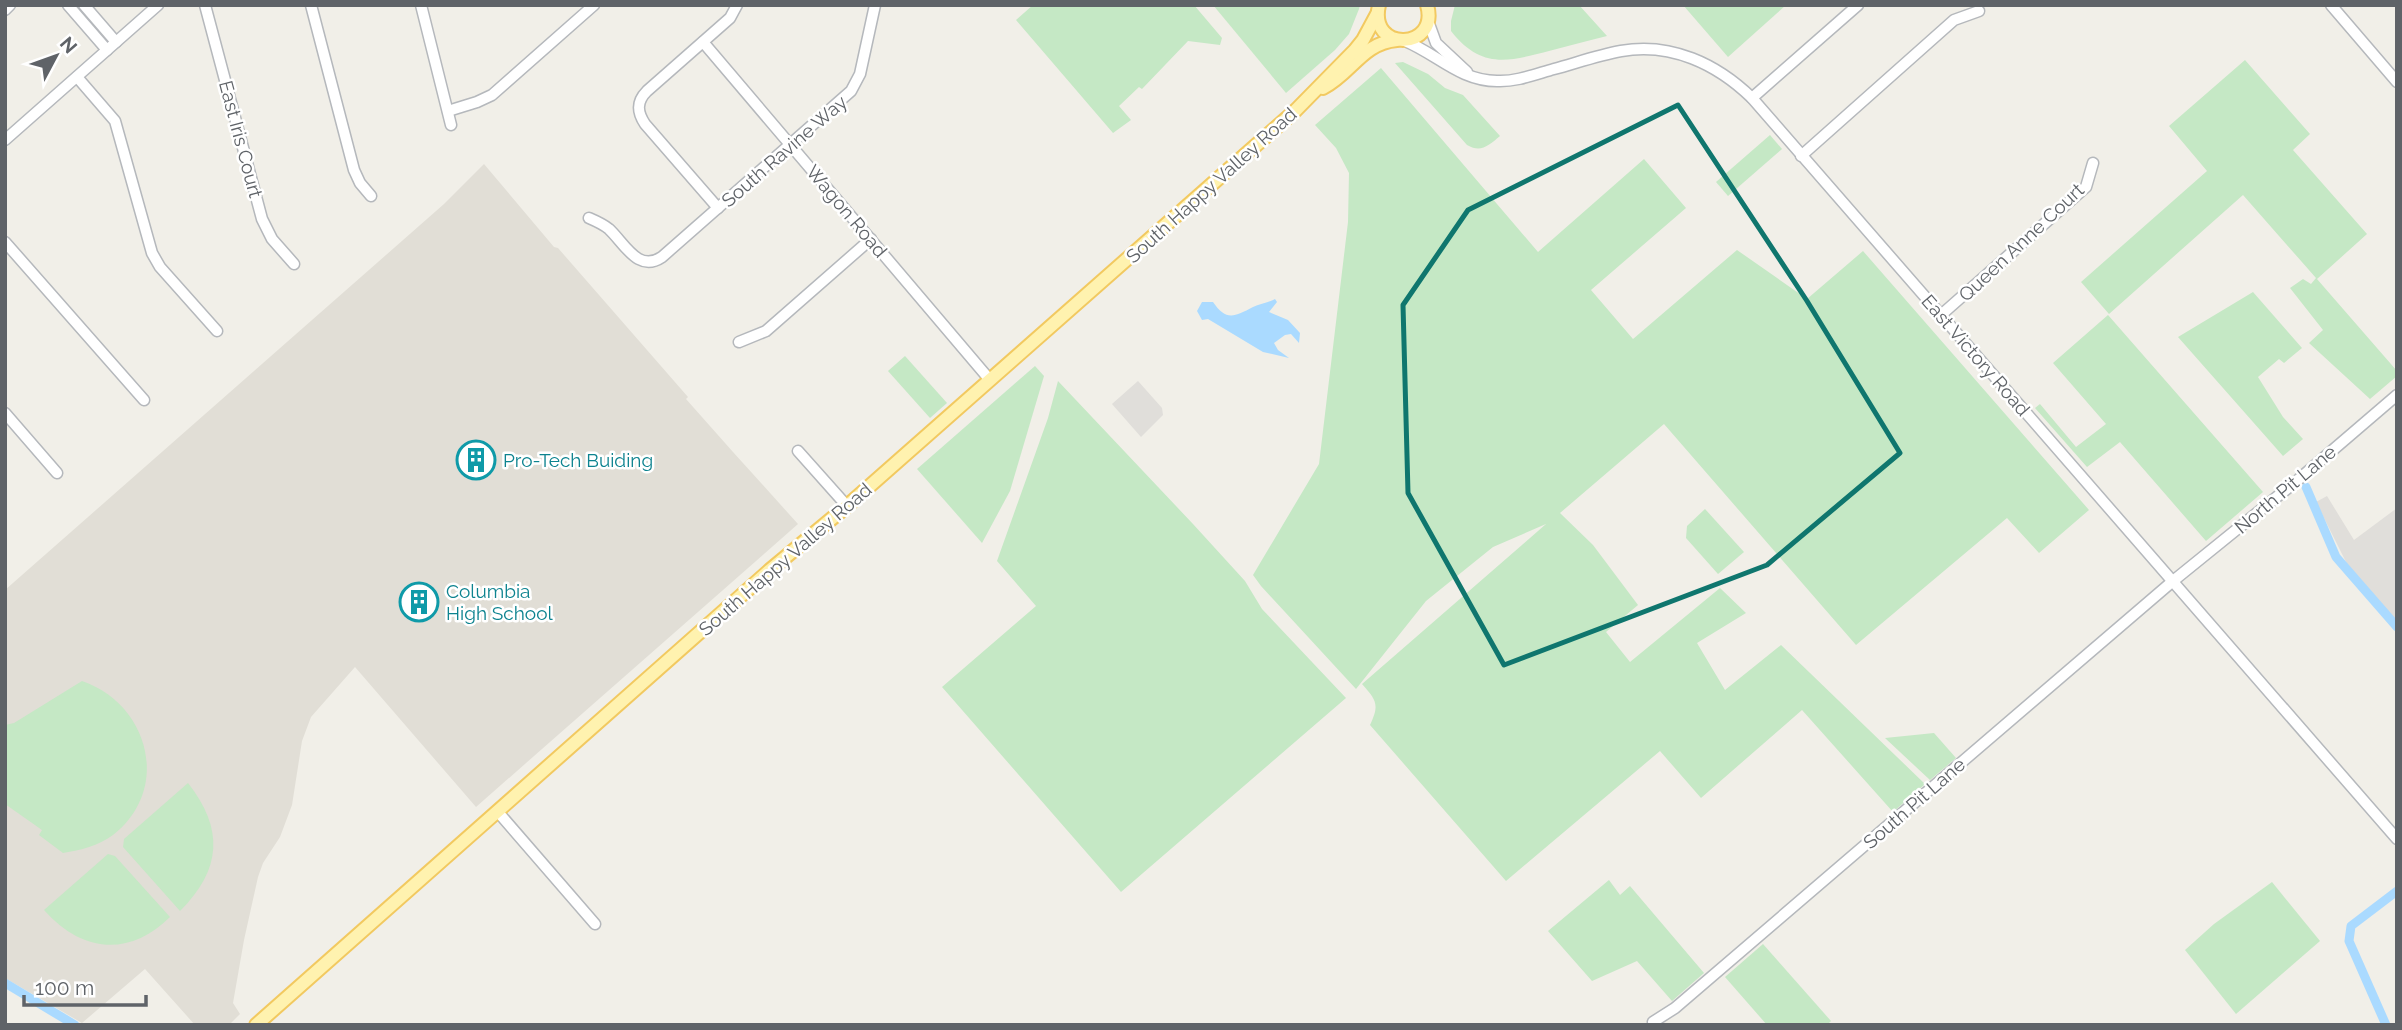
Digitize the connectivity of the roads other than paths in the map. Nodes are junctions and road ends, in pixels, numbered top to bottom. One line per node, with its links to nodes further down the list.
1 (10, 5): 14 (street)
2 (68, 5): 20 (street)
3 (84, 5): 18 (street)
4 (158, 5): 18 (street)
5 (205, 5): 37 (street, East Iris Court)
6 (311, 5): 32 (street)
7 (421, 5): 26 (street)
8 (594, 5): 26 (street)
9 (737, 5): 19 (street)
10 (875, 5): 29 (street, South Ravine Way)
11 (1858, 5): 25 (street)
12 (2330, 5): 23 (street)
13 (1378, 8): 17 (main road); 24 (main road)
14 (5, 10)
15 (1429, 11): 17 (main road); 21 (street)
16 (1979, 11): 30 (street)
17 (1401, 40): 21 (street, East Victory Road); 24 (main road)
18 (116, 42): 20 (street)
19 (703, 42): 29 (street, Wagon Road); 33 (street)
20 (107, 50): 22 (street)
21 (1469, 75): 25 (street, East Victory Road)
22 (77, 77): 28 (street); 39 (street)
23 (2397, 82)
24 (1314, 94): 41 (main road, South Happy Valley Road)
25 (1752, 98): 30 (street, East Victory Road)
26 (448, 111): 27 (street)
27 (451, 125)
28 (5, 140)
29 (791, 144): 33 (street, South Ravine Way); 35 (street, Wagon Road)
30 (1801, 156): 38 (street, East Victory Road)
31 (2093, 163): 38 (street, Queen Anne Court)
32 (371, 196)
33 (718, 208): 34 (street, South Ravine Way)
34 (589, 218)
35 (871, 239): 40 (street); 41 (street, Wagon Road)
36 (5, 242): 43 (street)
37 (294, 264)
38 (1941, 315): 48 (street, East Victory Road)
39 (217, 331)
40 (739, 342)
41 (990, 380): 47 (main road, South Happy Valley Road)
42 (2397, 396): 48 (street, North Pit Lane)
43 (144, 400)
44 (5, 414): 46 (street)
45 (798, 451): 47 (street)
46 (57, 473)
47 (847, 506): 49 (main road, South Happy Valley Road)
48 (2173, 582): 50 (street, East Victory Road); 52 (street, South Pit Lane)
49 (498, 812): 51 (street); 53 (main road, South Happy Valley Road)
50 (2397, 839)
51 (595, 924)
52 (1653, 1022)
53 (256, 1025)

